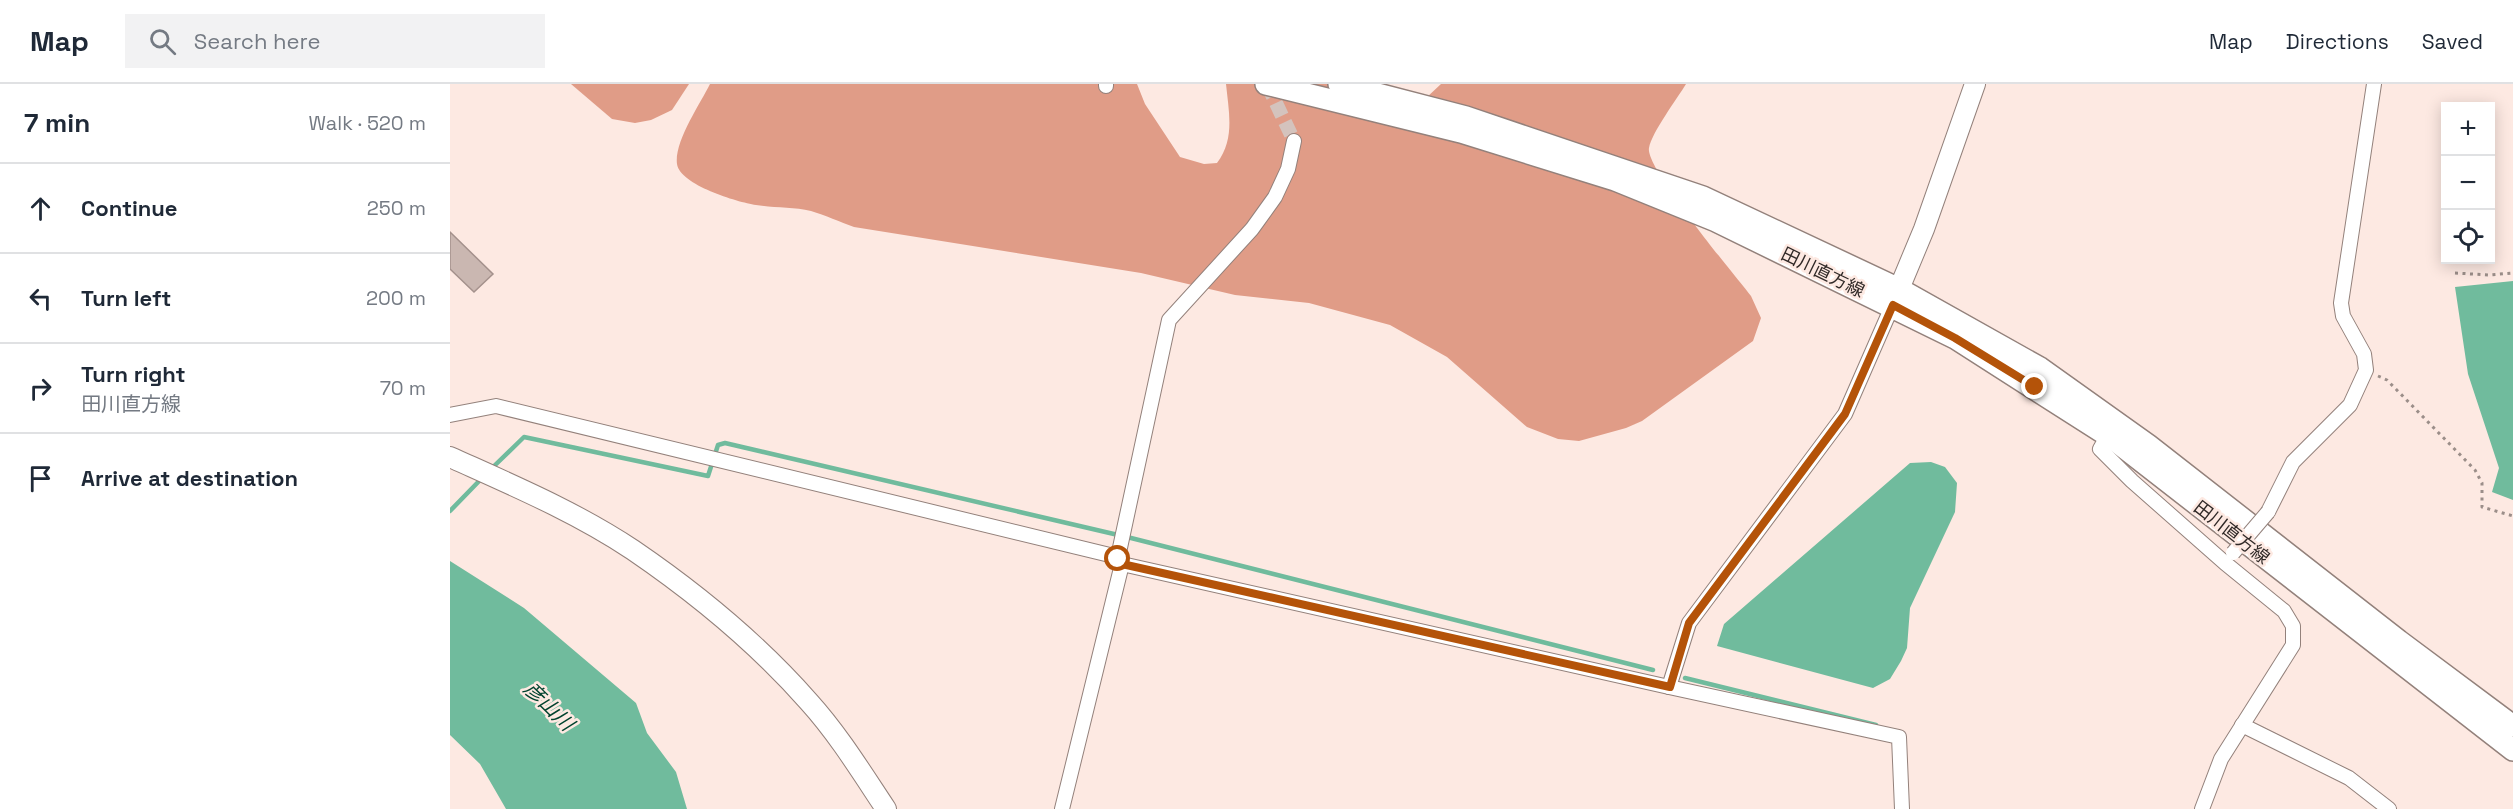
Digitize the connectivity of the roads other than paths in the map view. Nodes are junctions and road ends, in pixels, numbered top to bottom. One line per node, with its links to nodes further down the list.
1 (1266, 84): 6 (main road, 田川直方線)
2 (1975, 84): 6 (street)
3 (2374, 84): 11 (street, bridge)
4 (1347, 85): 6 (main road, 田川直方線)
5 (1294, 141): 12 (street)
6 (1896, 297): 7 (main road, 田川直方線); 13 (street)
7 (2037, 378): 9 (main road, 田川直方線); 15 (main road, 田川直方線)
8 (450, 415): 12 (street)
9 (2108, 435): 11 (street); 16 (main road, 田川直方線)
10 (450, 457): 17 (street)
11 (2229, 558): 14 (street)
12 (1120, 560): 13 (street); 18 (street)
13 (1670, 687): 19 (street)
14 (2242, 725): 20 (street); 21 (street)
15 (2513, 726)
16 (2513, 750)
17 (886, 809)
18 (1062, 809)
19 (1902, 809)
20 (2202, 809)
21 (2389, 809)

